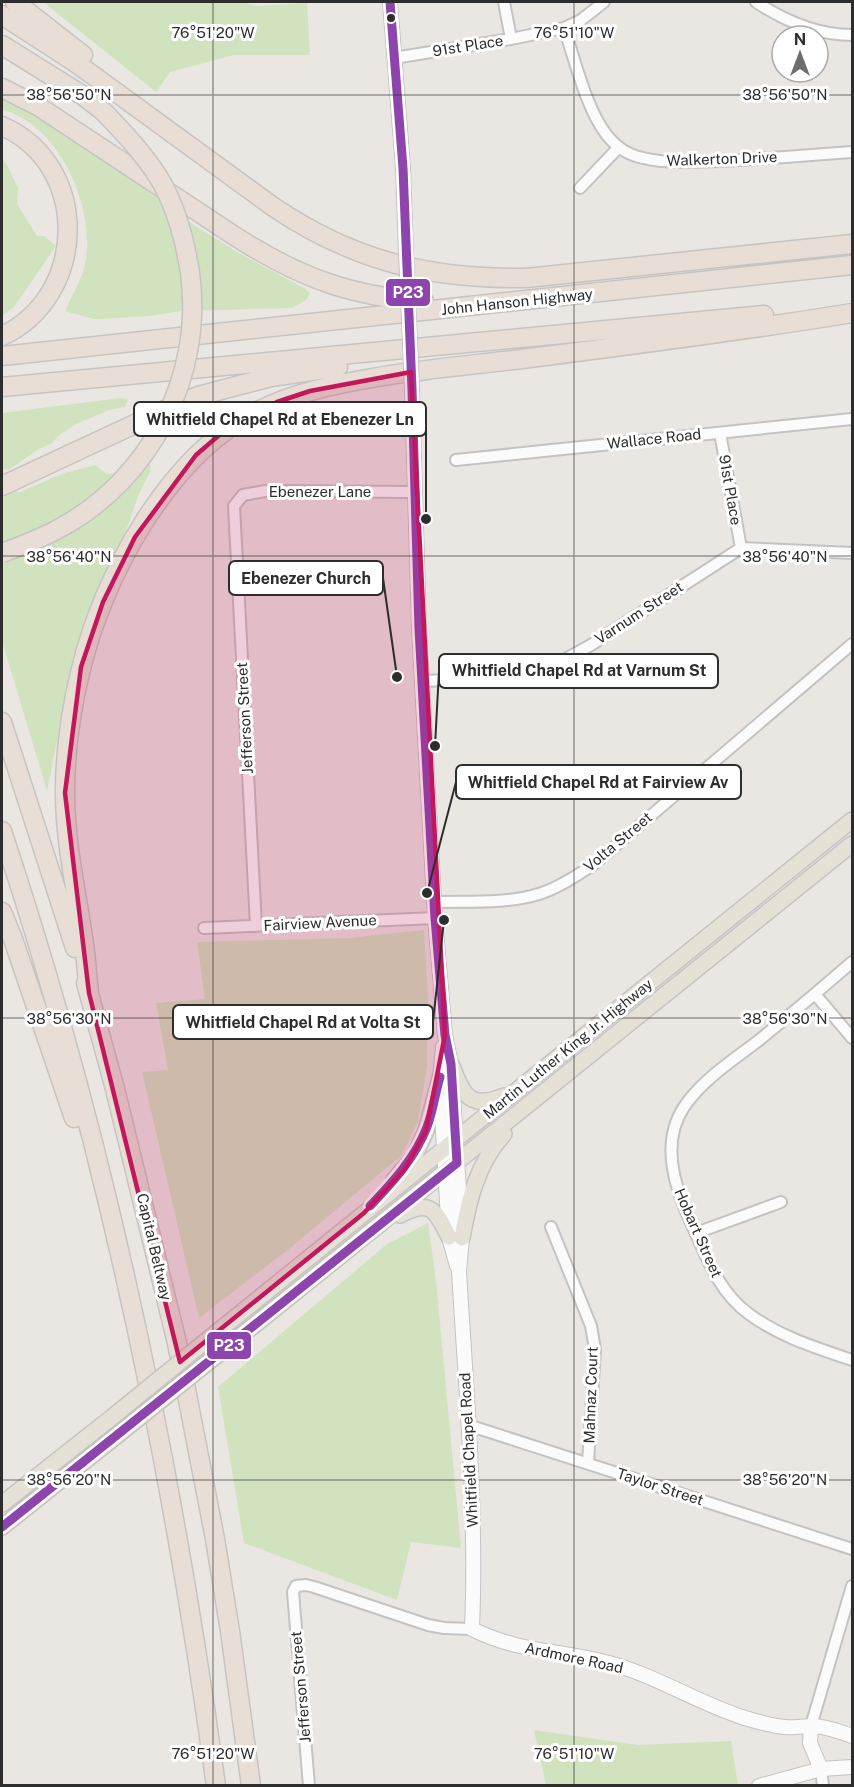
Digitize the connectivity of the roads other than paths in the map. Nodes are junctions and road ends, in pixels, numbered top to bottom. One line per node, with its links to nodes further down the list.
1 (15, 2): 16 (highway)
2 (390, 2): 11 (street, Whitfield Chapel Road)
3 (504, 2): 9 (street)
4 (604, 2): 7 (street, 91st Place)
5 (756, 2): 8 (street)
6 (2, 15): 16 (highway)
7 (564, 28): 9 (street, 91st Place); 14 (street, Walkerton Drive)
8 (852, 35)
9 (511, 39): 11 (street, 91st Place)
10 (2, 45): 34 (highway, bridge)
11 (394, 58): 31 (street, Whitfield Chapel Road, bridge)
12 (2, 88): 20 (highway)
13 (2, 126): 23 (highway)
14 (619, 147): 15 (street, Walkerton Drive); 17 (street)
15 (852, 152)
16 (233, 178): 18 (highway)
17 (580, 188)
18 (852, 242)
19 (852, 265): 20 (highway, John Hanson Highway)
20 (591, 294): 25 (highway, John Hanson Highway)
21 (852, 306): 24 (highway)
22 (852, 313): 48 (highway)
23 (2, 336)
24 (530, 338): 26 (highway); 30 (highway)
25 (2, 356)
26 (2, 387)
27 (852, 419): 28 (street, Wallace Road)
28 (720, 433): 29 (street, Wallace Road); 33 (street, 91st Place)
29 (456, 460)
30 (7, 484)
31 (414, 492): 32 (street, Ebenezer Lane); 37 (street, Whitfield Chapel Road)
32 (233, 509): 45 (street, Jefferson Street)
33 (741, 548): 35 (street); 37 (street, Varnum Street)
34 (2, 553)
35 (852, 553)
36 (852, 644): 42 (street, Volta Street)
37 (422, 681): 42 (street, Whitfield Chapel Road)
38 (2, 722): 48 (highway, Capital Beltway)
39 (852, 820): 54 (main road, Martin Luther King Jr. Highway)
40 (2, 831): 64 (highway)
41 (852, 844): 55 (main road, Martin Luther King Jr. Highway)
42 (435, 902): 44 (street, Whitfield Chapel Road)
43 (2, 912): 64 (highway)
44 (435, 918): 45 (street, Fairview Avenue); 50 (street, Whitfield Chapel Road)
45 (256, 926): 46 (street, Fairview Avenue)
46 (204, 928)
47 (852, 962): 49 (street, Hobart Street)
48 (89, 993): 79 (highway, Capital Beltway)
49 (815, 994): 51 (street); 62 (street, Hobart Street)
50 (445, 1035): 52 (street, Whitfield Chapel Road); 53 (street, Whitfield Chapel Road)
51 (852, 1038)
52 (451, 1064): 54 (main road); 56 (street, Whitfield Chapel Road)
53 (440, 1078): 56 (street, Whitfield Chapel Road); 59 (main road)
54 (515, 1091): 56 (main road, Martin Luther King Jr. Highway)
55 (536, 1099): 57 (main road, Martin Luther King Jr. Highway); 63 (main road)
56 (450, 1145): 57 (street, Whitfield Chapel Road); 59 (main road, Martin Luther King Jr. Highway)
57 (451, 1168): 61 (main road, Martin Luther King Jr. Highway); 63 (street, Whitfield Chapel Road)
58 (781, 1202): 62 (street)
59 (364, 1213): 68 (main road, Martin Luther King Jr. Highway, bridge)
60 (551, 1227): 67 (street, Mahnaz Court)
61 (374, 1230): 63 (main road); 69 (main road, Martin Luther King Jr. Highway, bridge)
62 (696, 1233): 65 (street, Hobart Street)
63 (456, 1237): 66 (street, Whitfield Chapel Road)
64 (123, 1268): 78 (highway)
65 (852, 1360)
66 (468, 1425): 67 (street, Taylor Street); 73 (street, Whitfield Chapel Road)
67 (588, 1463): 70 (street, Taylor Street)
68 (2, 1504)
69 (2, 1527)
70 (852, 1549)
71 (852, 1586): 74 (street)
72 (294, 1588): 73 (street, Ardmore Road); 80 (street, Jefferson Street)
73 (472, 1629): 74 (street, Ardmore Road)
74 (811, 1726): 75 (street, Ardmore Road); 77 (street)
75 (852, 1736)
76 (852, 1767): 77 (street)
77 (821, 1769): 81 (street); 82 (street)
78 (216, 1785)
79 (251, 1785)
80 (309, 1785)
81 (759, 1785)
82 (823, 1785)

